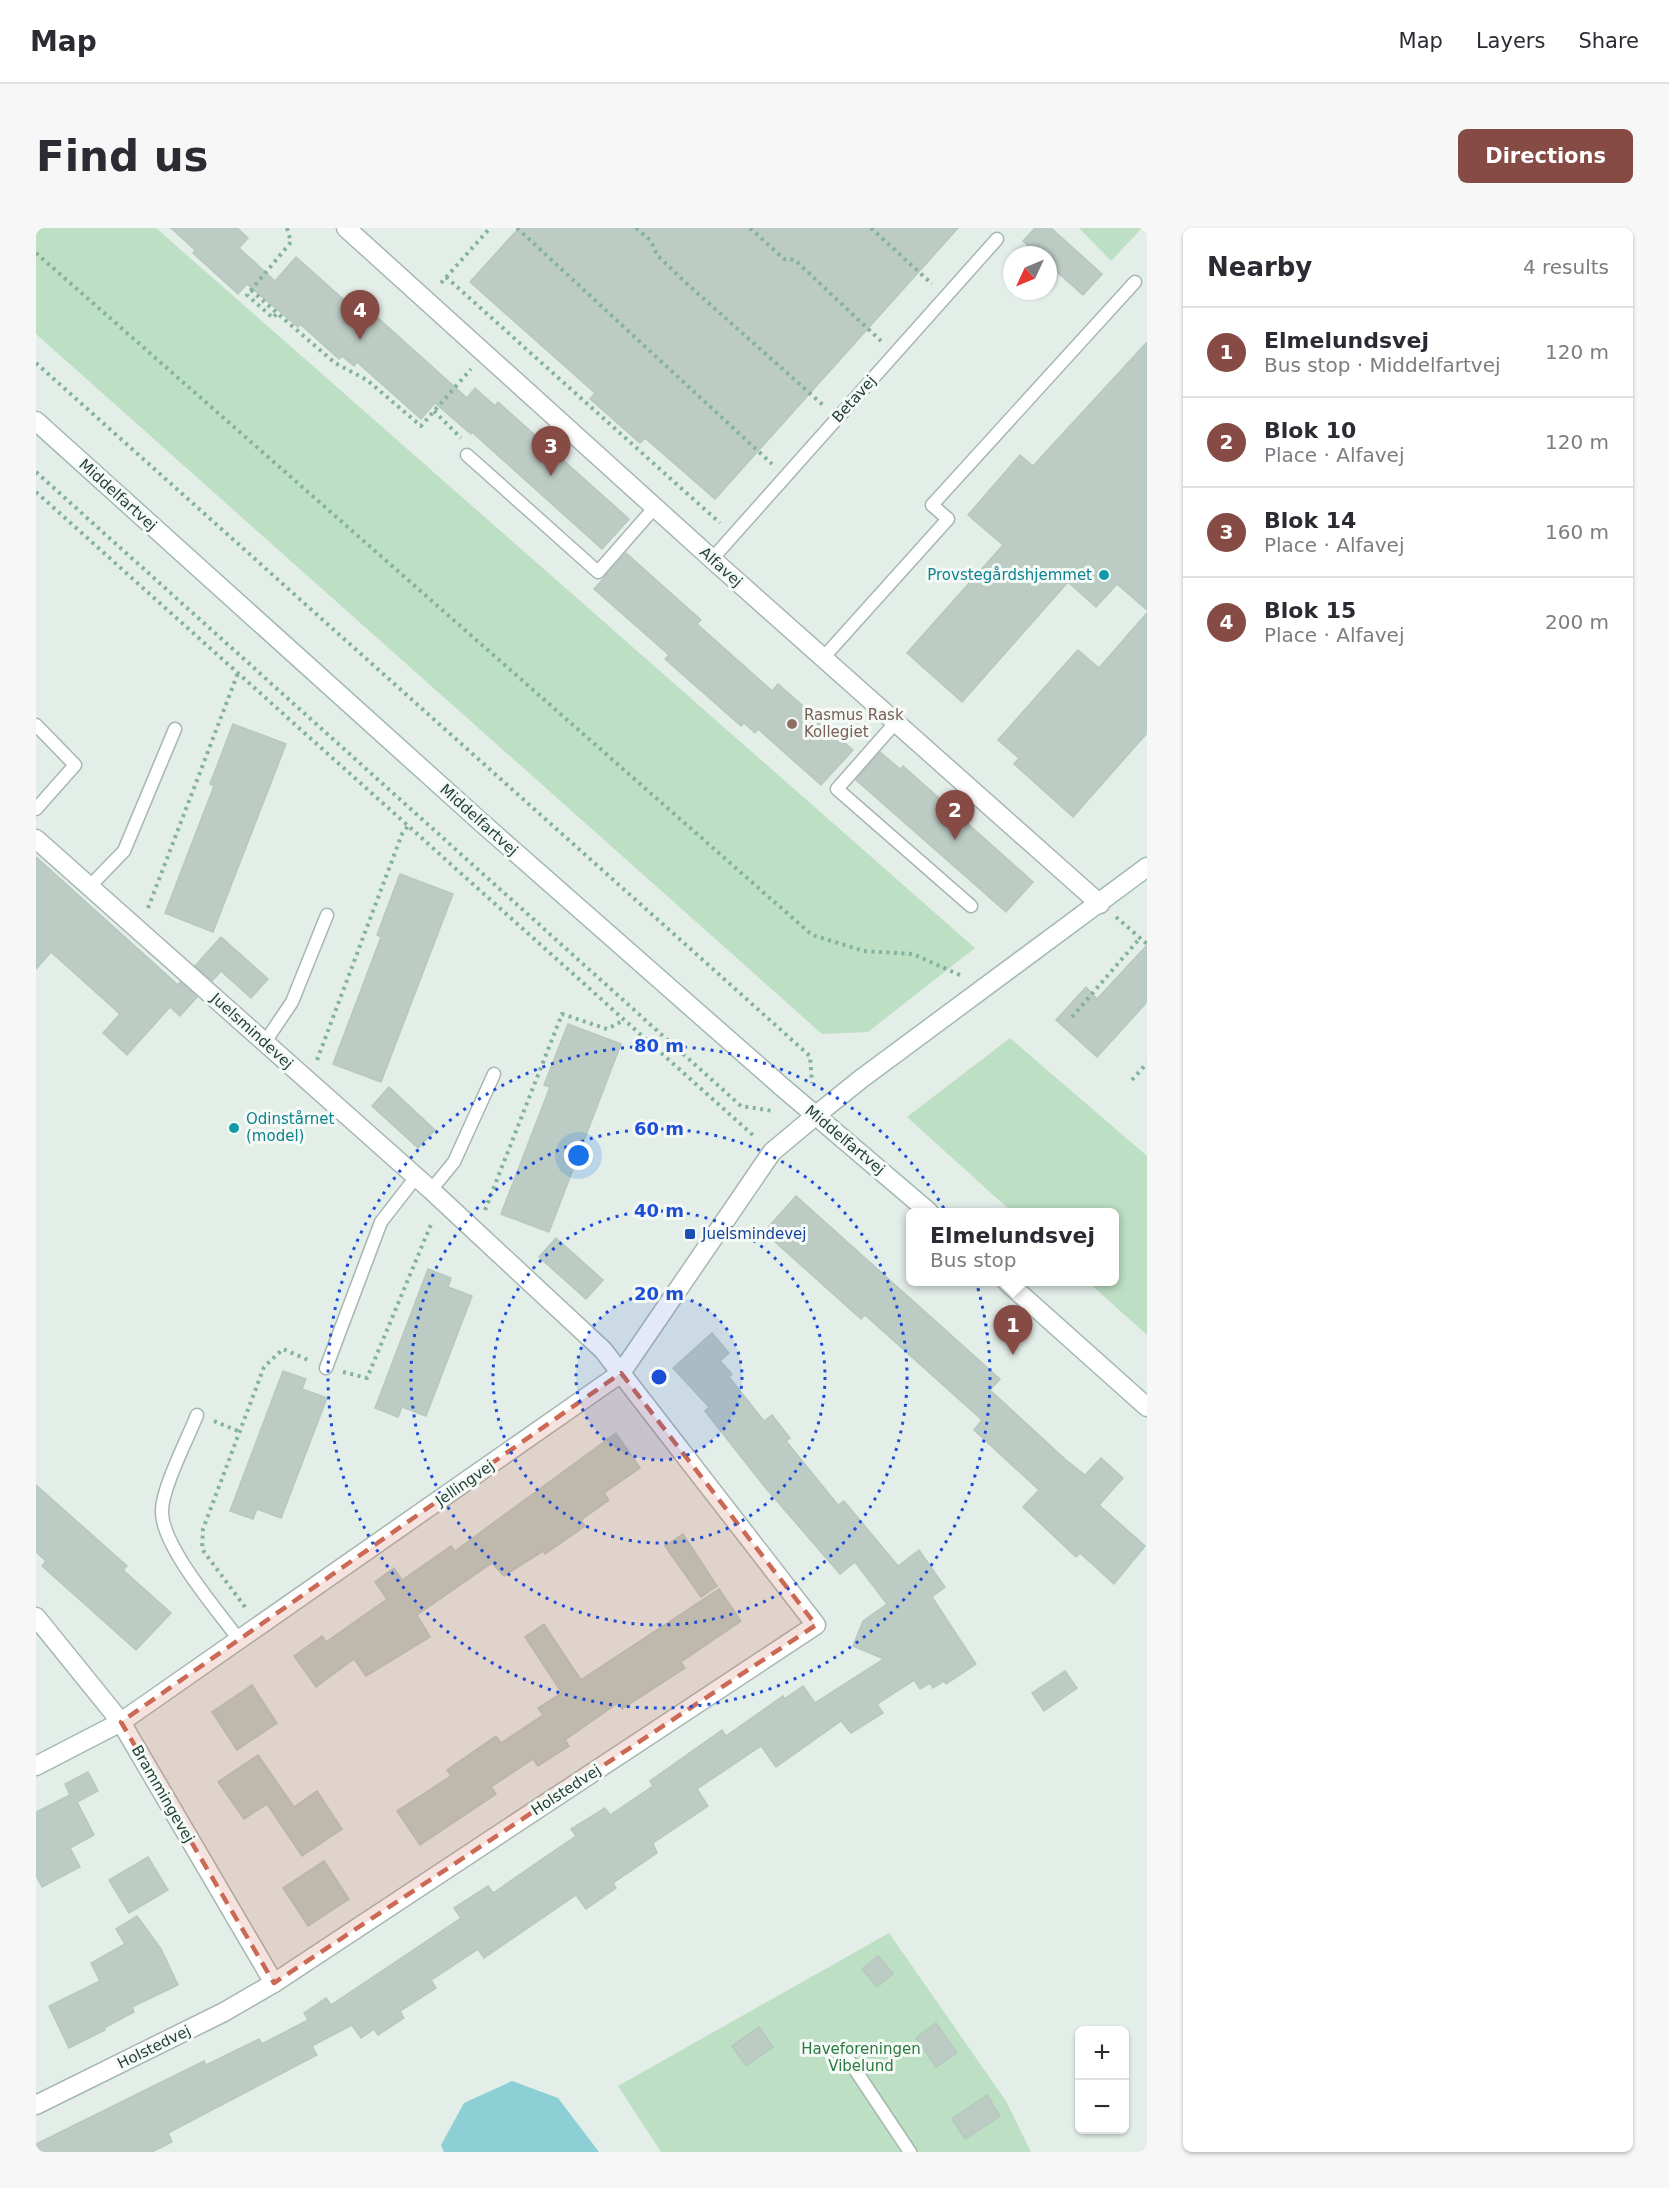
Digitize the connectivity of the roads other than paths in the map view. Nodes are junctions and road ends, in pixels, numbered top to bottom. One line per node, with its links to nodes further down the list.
1 (346, 228): 6 (street, Alfavej)
2 (997, 239): 7 (lane, Betavej)
3 (1135, 282): 8 (lane)
4 (36, 421): 21 (street, Middelfartvej)
5 (467, 455): 6 (lane)
6 (655, 507): 7 (street, Alfavej)
7 (712, 559): 8 (street, Alfavej)
8 (823, 658): 9 (street, Alfavej)
9 (896, 722): 16 (street, Alfavej); 17 (lane)
10 (36, 725): 12 (lane)
11 (175, 729): 15 (lane)
12 (36, 809)
13 (36, 839): 15 (street, Juelsmindevej)
14 (1147, 867): 16 (street, Jellingvej)
15 (90, 886): 19 (street, Juelsmindevej)
16 (1100, 904): 21 (street, Jellingvej)
17 (971, 906)
18 (327, 915): 19 (lane)
19 (265, 1042): 22 (street, Juelsmindevej)
20 (494, 1074): 23 (lane)
21 (815, 1116): 24 (street, Middelfartvej); 27 (street, Jellingvej)
22 (416, 1177): 23 (street, Juelsmindevej); 26 (lane)
23 (436, 1195): 27 (street, Juelsmindevej)
24 (924, 1208)
25 (1013, 1286): 28 (street)
26 (326, 1368)
27 (621, 1374): 31 (street, Jellingvej); 34 (street, Holstedvej)
28 (1147, 1407)
29 (197, 1415): 31 (lane)
30 (36, 1617): 32 (street, Brammingevej)
31 (240, 1641): 32 (street, Jellingvej)
32 (122, 1722): 33 (street, Jellingvej); 34 (street, Brammingevej)
33 (36, 1766)
34 (274, 1983): 36 (street, Holstedvej)
35 (846, 2056): 37 (lane)
36 (36, 2105)
37 (910, 2152)

